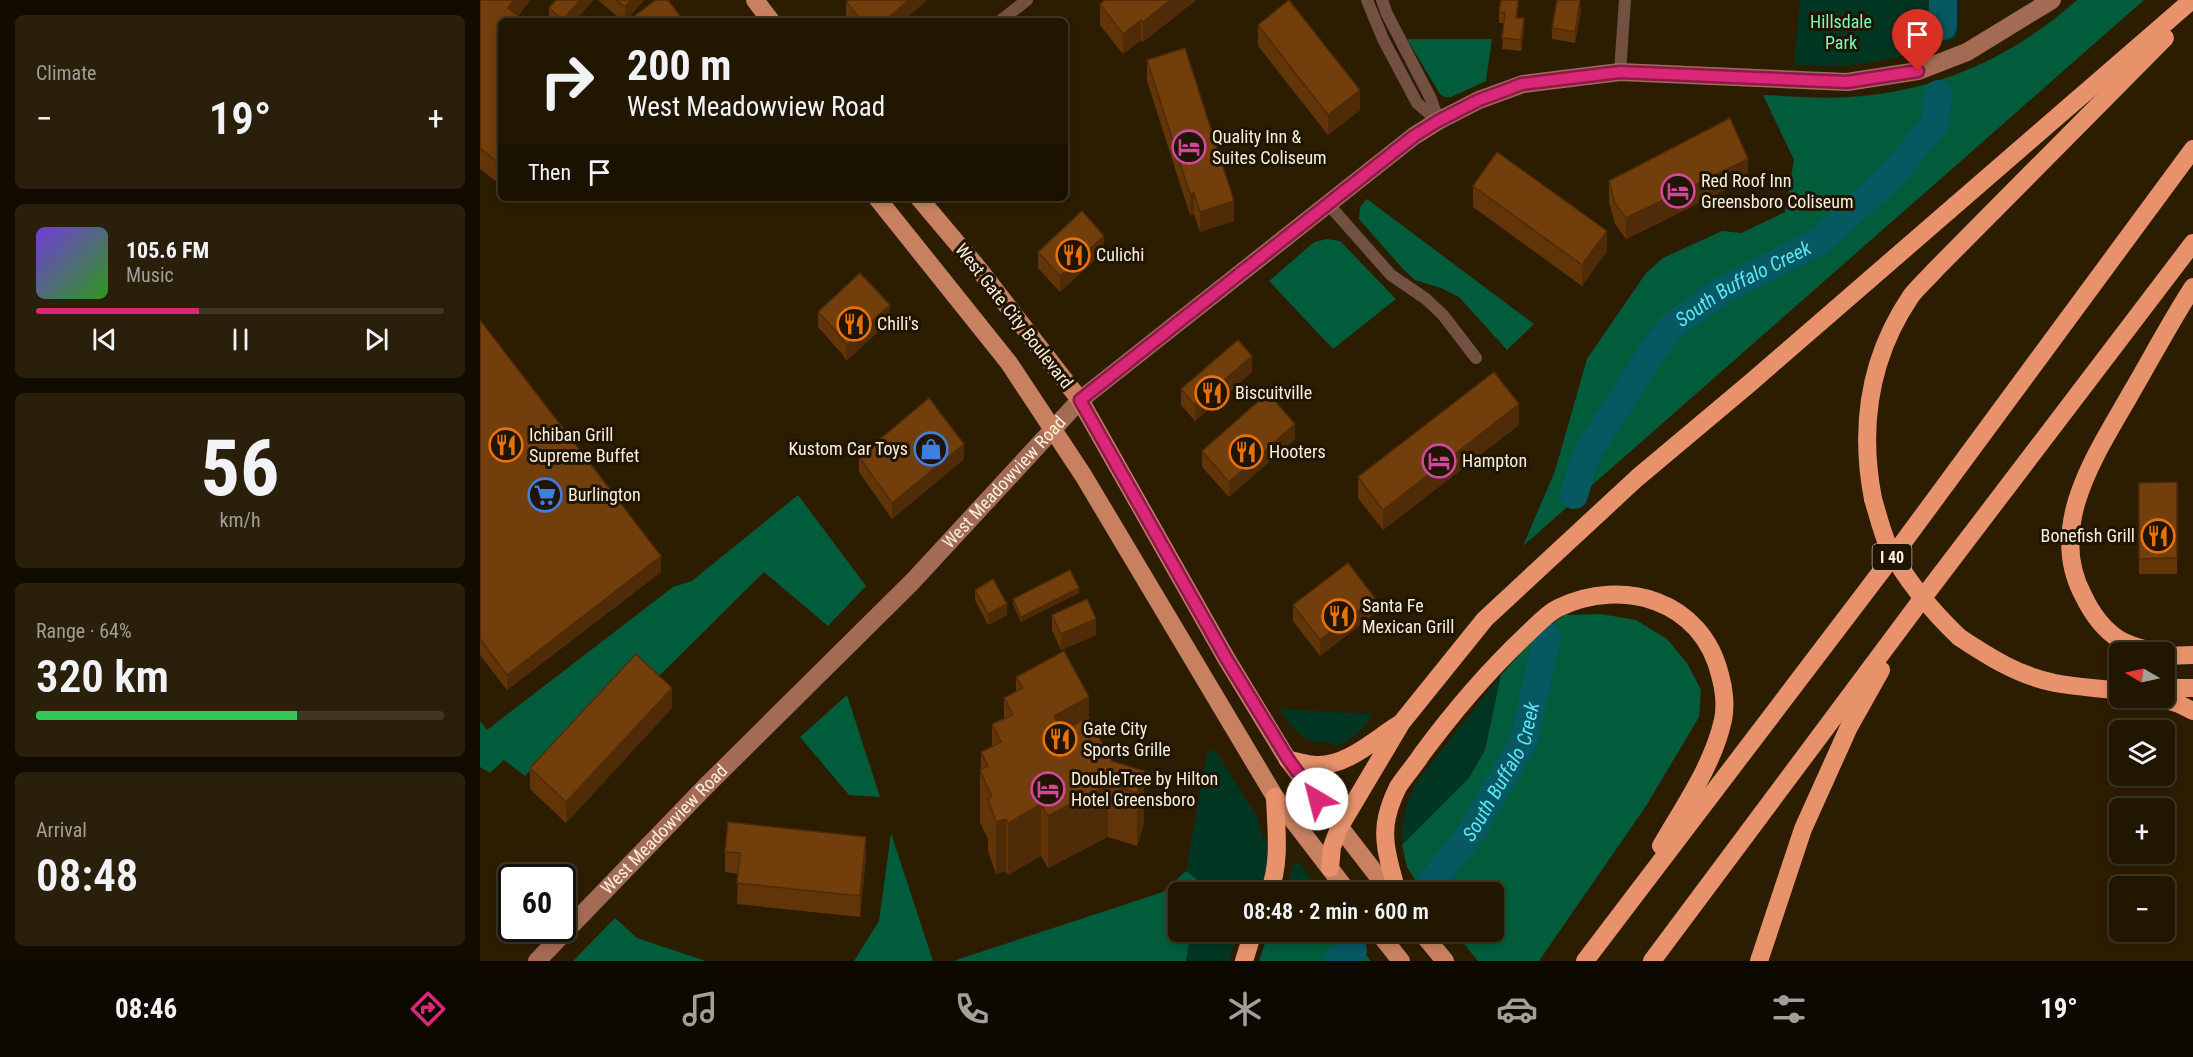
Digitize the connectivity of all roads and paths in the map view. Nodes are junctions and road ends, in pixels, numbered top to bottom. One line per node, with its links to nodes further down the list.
1 (755, 0): 9 (main road)
2 (1027, 0): 10 (street)
3 (1367, 0): 12 (street)
4 (1382, 0): 12 (street)
5 (1625, 0): 11 (street)
6 (2052, 0): 11 (street, West Meadowview Road)
7 (2192, 0): 31 (highway)
8 (2193, 10): 28 (highway, bridge)
9 (769, 18)
10 (1004, 18)
11 (1620, 72): 12 (street, West Meadowview Road)
12 (1438, 121): 16 (street, West Meadowview Road)
13 (2193, 149): 47 (highway, I 40)
14 (879, 201): 21 (main road, West Gate City Boulevard)
15 (922, 201): 20 (main road, West Gate City Boulevard)
16 (1329, 205): 19 (street); 20 (street, West Meadowview Road)
17 (2193, 243): 22 (highway, I 40)
18 (2193, 286): 23 (highway)
19 (1476, 358)
20 (1080, 400): 21 (street, West Meadowview Road); 32 (main road, West Gate City Boulevard)
21 (1052, 430): 33 (main road, West Gate City Boulevard); 43 (street, West Meadowview Road)
22 (1922, 599): 48 (highway, I 40); 49 (highway)
23 (2127, 642)
24 (2193, 655): 25 (highway)
25 (2175, 656)
26 (2175, 688): 27 (highway)
27 (2193, 688)
28 (2109, 689)
29 (2175, 703): 30 (highway)
30 (2193, 711)
31 (1402, 722): 32 (highway); 34 (highway)
32 (1288, 759): 34 (main road, West Gate City Boulevard)
33 (1275, 797): 35 (main road, West Gate City Boulevard); 36 (highway)
34 (1339, 828): 35 (highway); 38 (main road, West Gate City Boulevard)
35 (1330, 868): 37 (main road, West Gate City Boulevard)
36 (1273, 882)
37 (1340, 882)
38 (1382, 882)
39 (1394, 882): 47 (highway)
40 (1250, 942): 44 (highway)
41 (1386, 942): 45 (main road)
42 (1429, 942): 46 (main road)
43 (537, 961)
44 (1244, 961)
45 (1401, 961)
46 (1445, 961)
47 (1585, 961)
48 (1652, 961)
49 (1759, 961)

